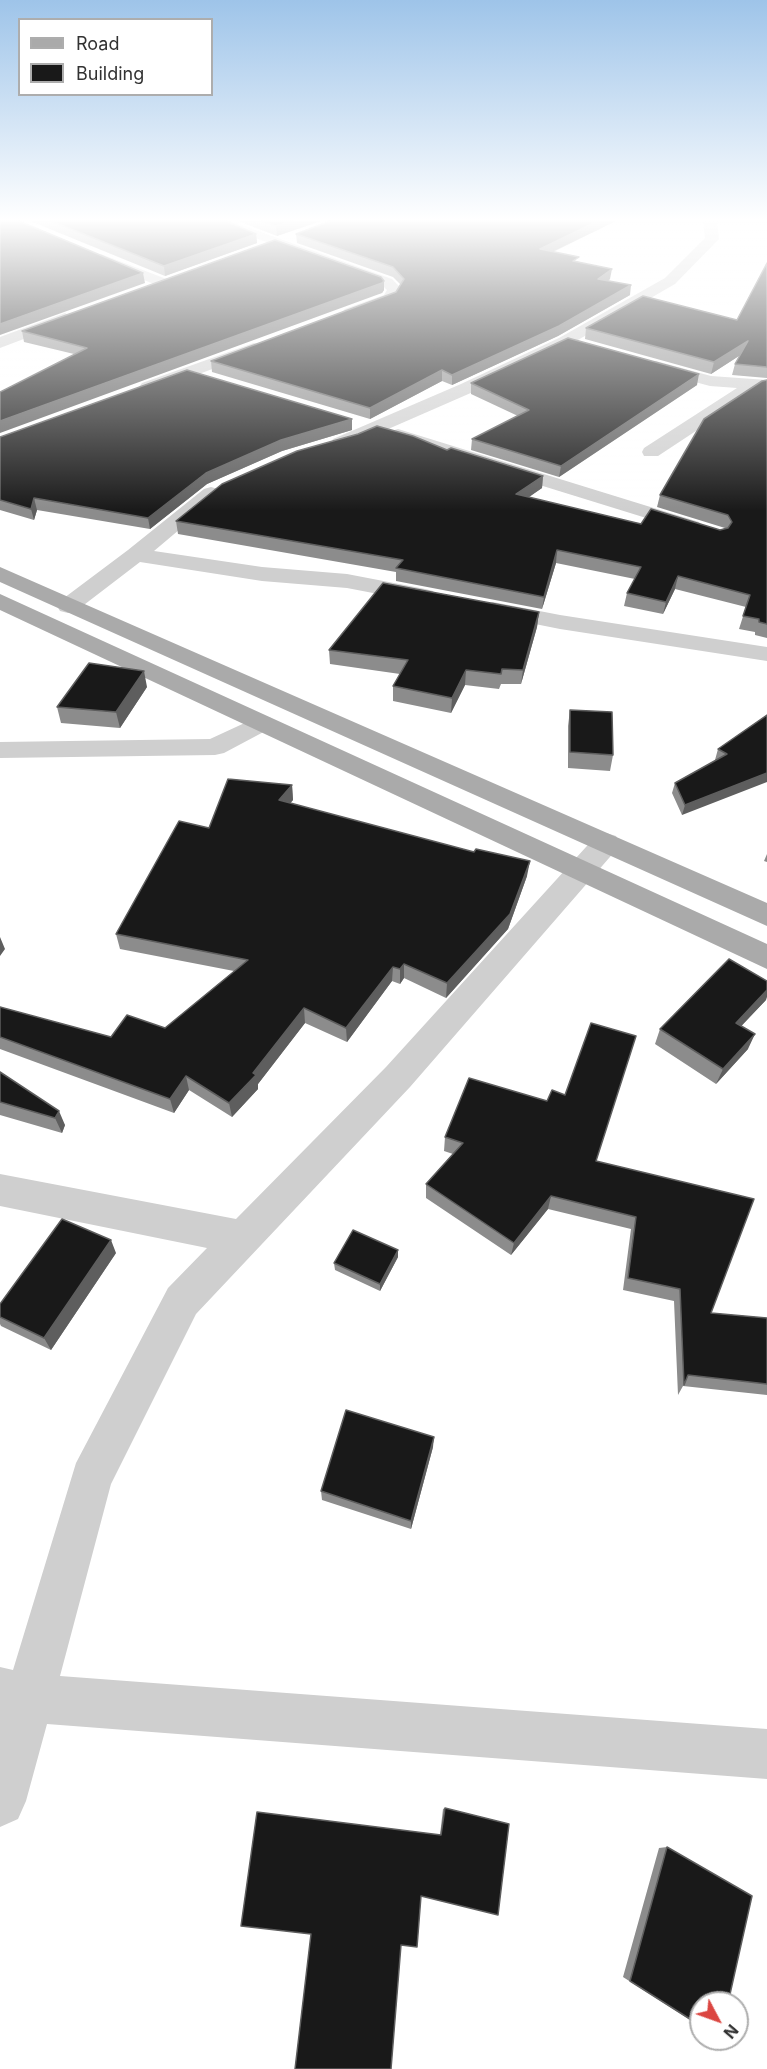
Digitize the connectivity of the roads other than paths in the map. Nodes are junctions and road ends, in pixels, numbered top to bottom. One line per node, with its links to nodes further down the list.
1 (66, 318): 4 (street)
2 (606, 318): 5 (street)
3 (11, 320): 4 (street)
4 (32, 330): 6 (street)
5 (565, 341): 8 (street); 15 (street)
6 (0, 343)
7 (266, 343): 10 (street)
8 (587, 347)
9 (643, 362): 12 (street)
10 (188, 372): 11 (street); 13 (street)
11 (221, 382)
12 (761, 384): 17 (street)
13 (132, 393)
14 (343, 418): 15 (street)
15 (377, 428): 16 (street); 19 (street)
16 (321, 448)
17 (651, 452)
18 (225, 486): 20 (street)
19 (705, 530)
20 (136, 555): 22 (street); 25 (street)
21 (0, 574): 25 (main road)
22 (448, 600)
23 (0, 601): 27 (main road)
24 (470, 605): 26 (street)
25 (68, 606): 29 (main road)
26 (767, 654)
27 (262, 723): 28 (street); 29 (main road)
28 (0, 750)
29 (594, 857): 30 (main road); 31 (main road); 33 (street)
30 (767, 915)
31 (767, 957)
32 (0, 1190): 33 (street)
33 (243, 1238): 34 (street)
34 (14, 1695): 35 (street); 36 (street)
35 (767, 1754)
36 (0, 1801)

